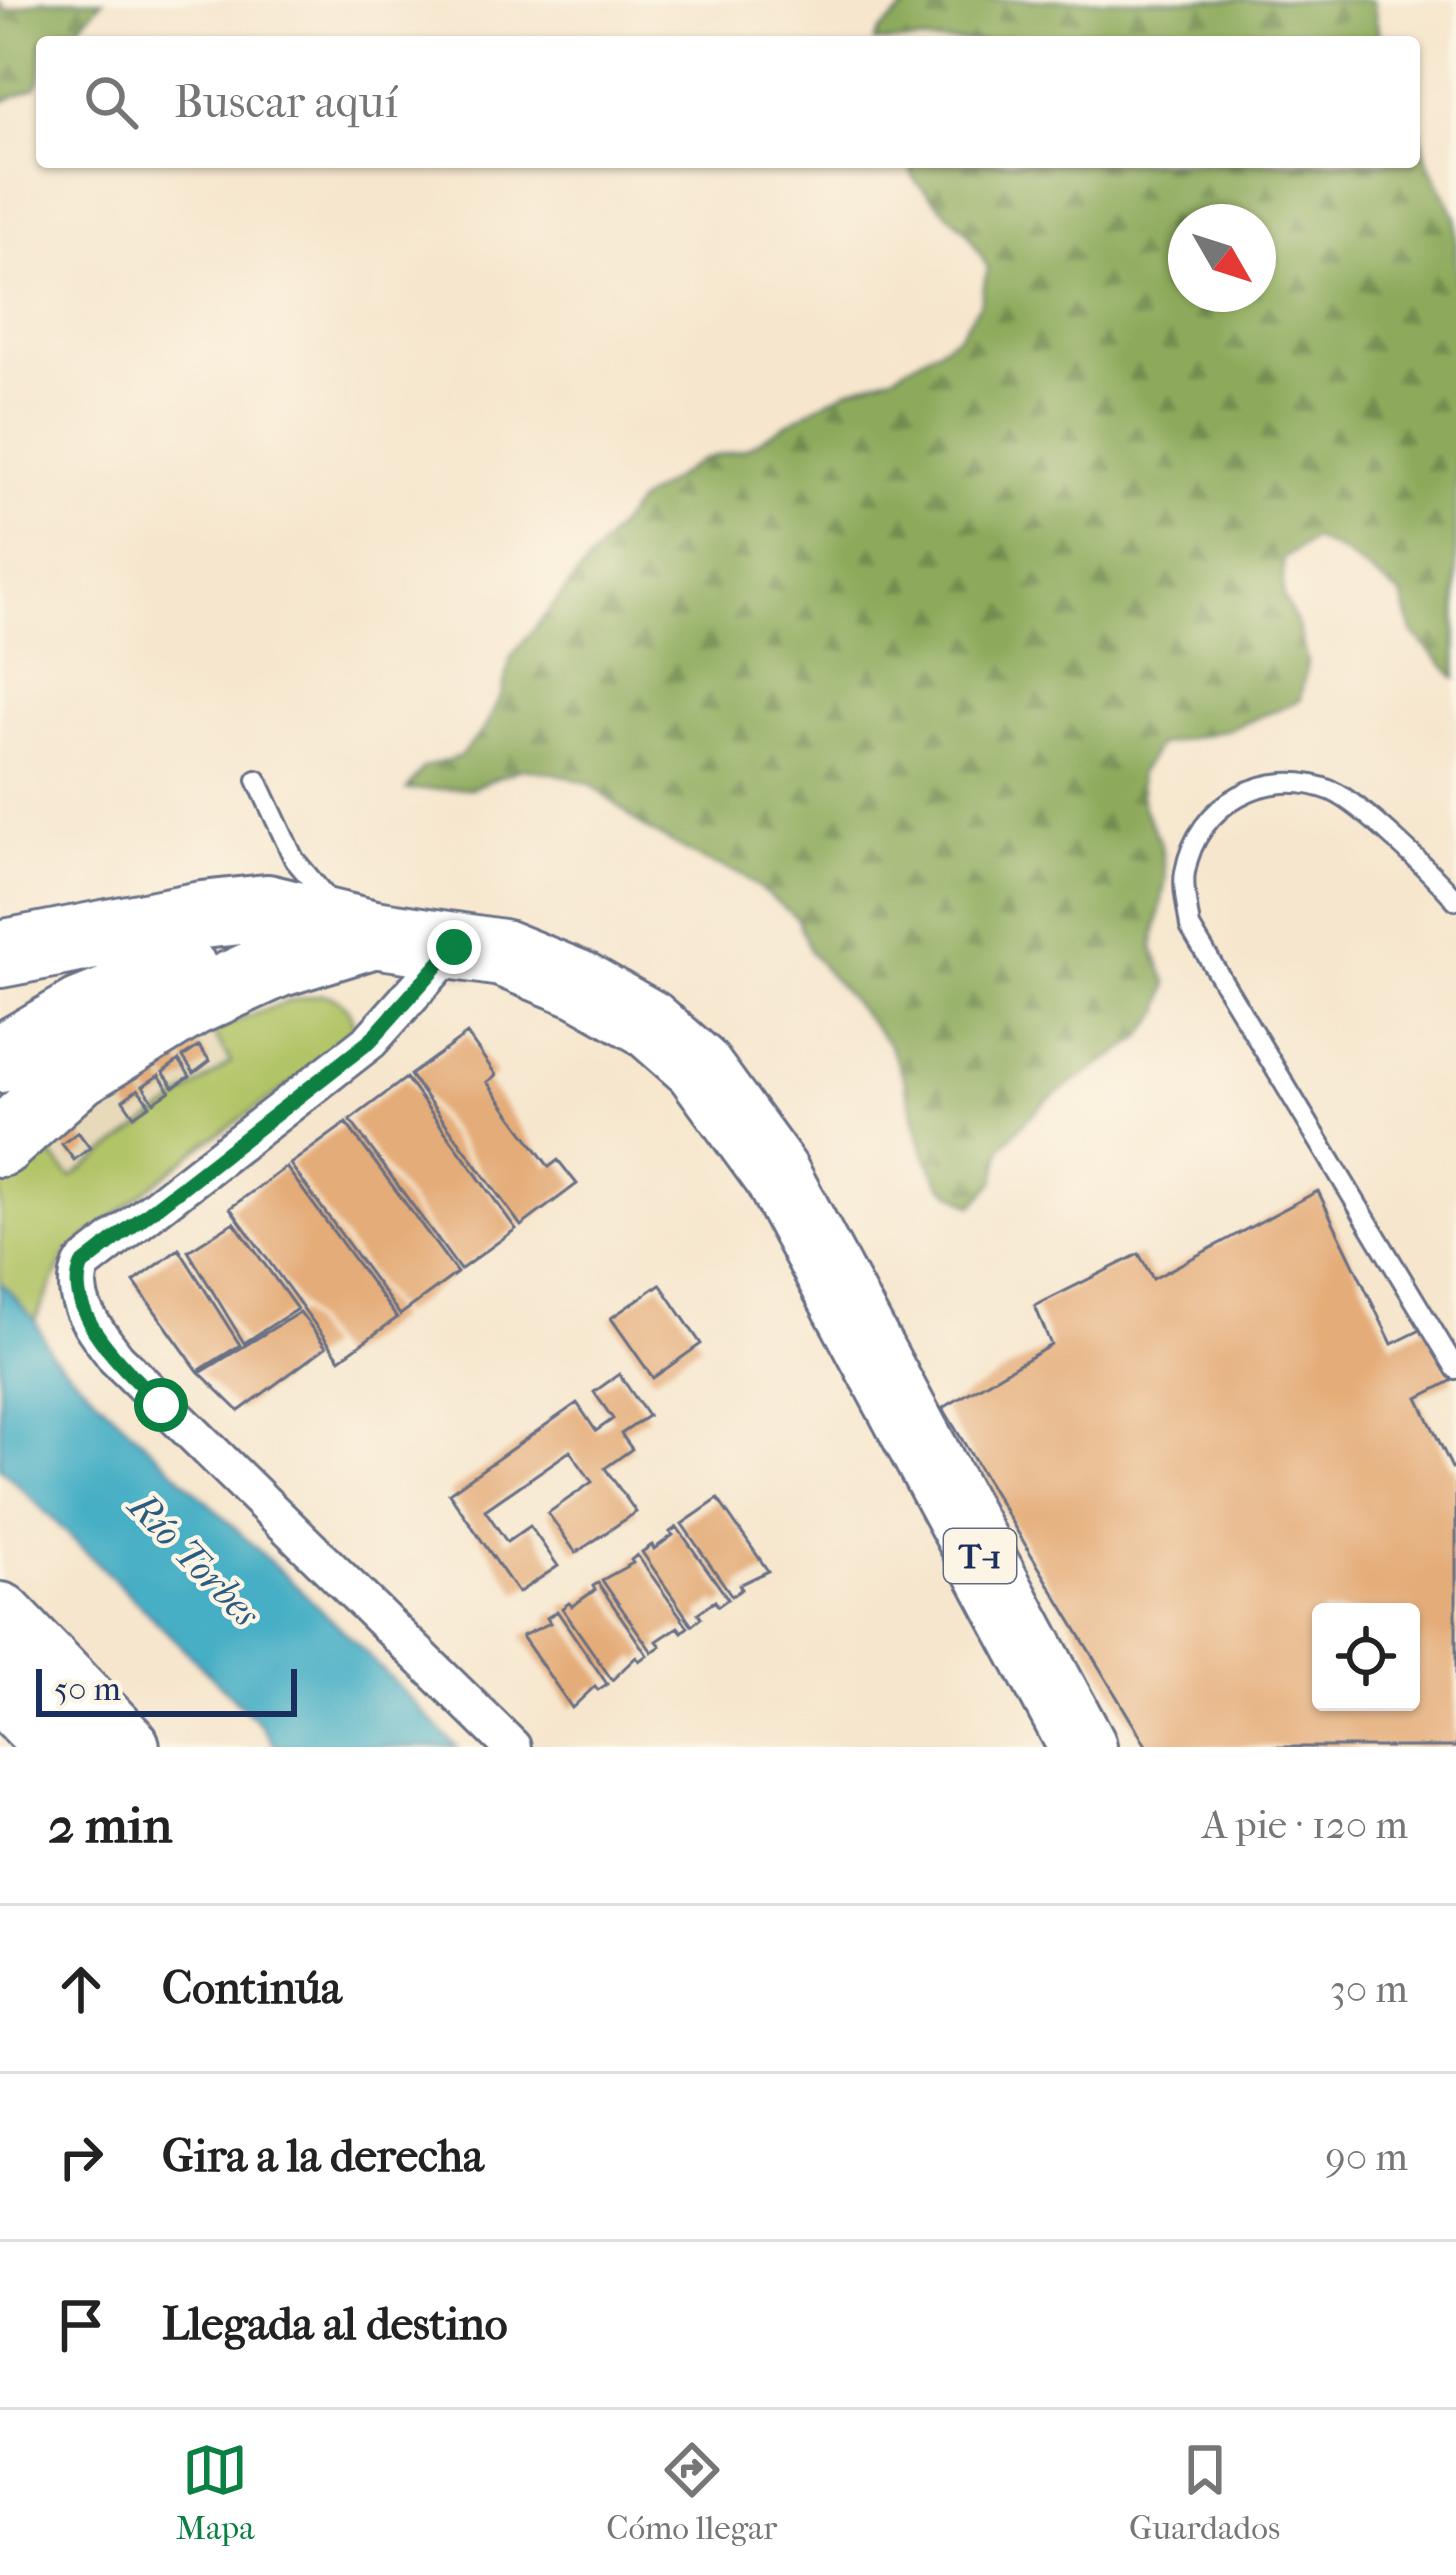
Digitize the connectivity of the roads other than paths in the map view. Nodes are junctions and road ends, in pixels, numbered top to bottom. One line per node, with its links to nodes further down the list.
1 (257, 780): 3 (lane)
2 (1456, 900): 8 (lane)
3 (374, 934): 4 (highway, T-1); 5 (highway); 6 (highway); 7 (highway)
4 (454, 947): 13 (street); 14 (highway, T-1)
5 (0, 954)
6 (0, 1059)
7 (0, 1144)
8 (1456, 1369)
9 (0, 1616): 12 (highway)
10 (0, 1686): 11 (highway)
11 (59, 1747)
12 (126, 1747)
13 (512, 1747)
14 (1083, 1747)

